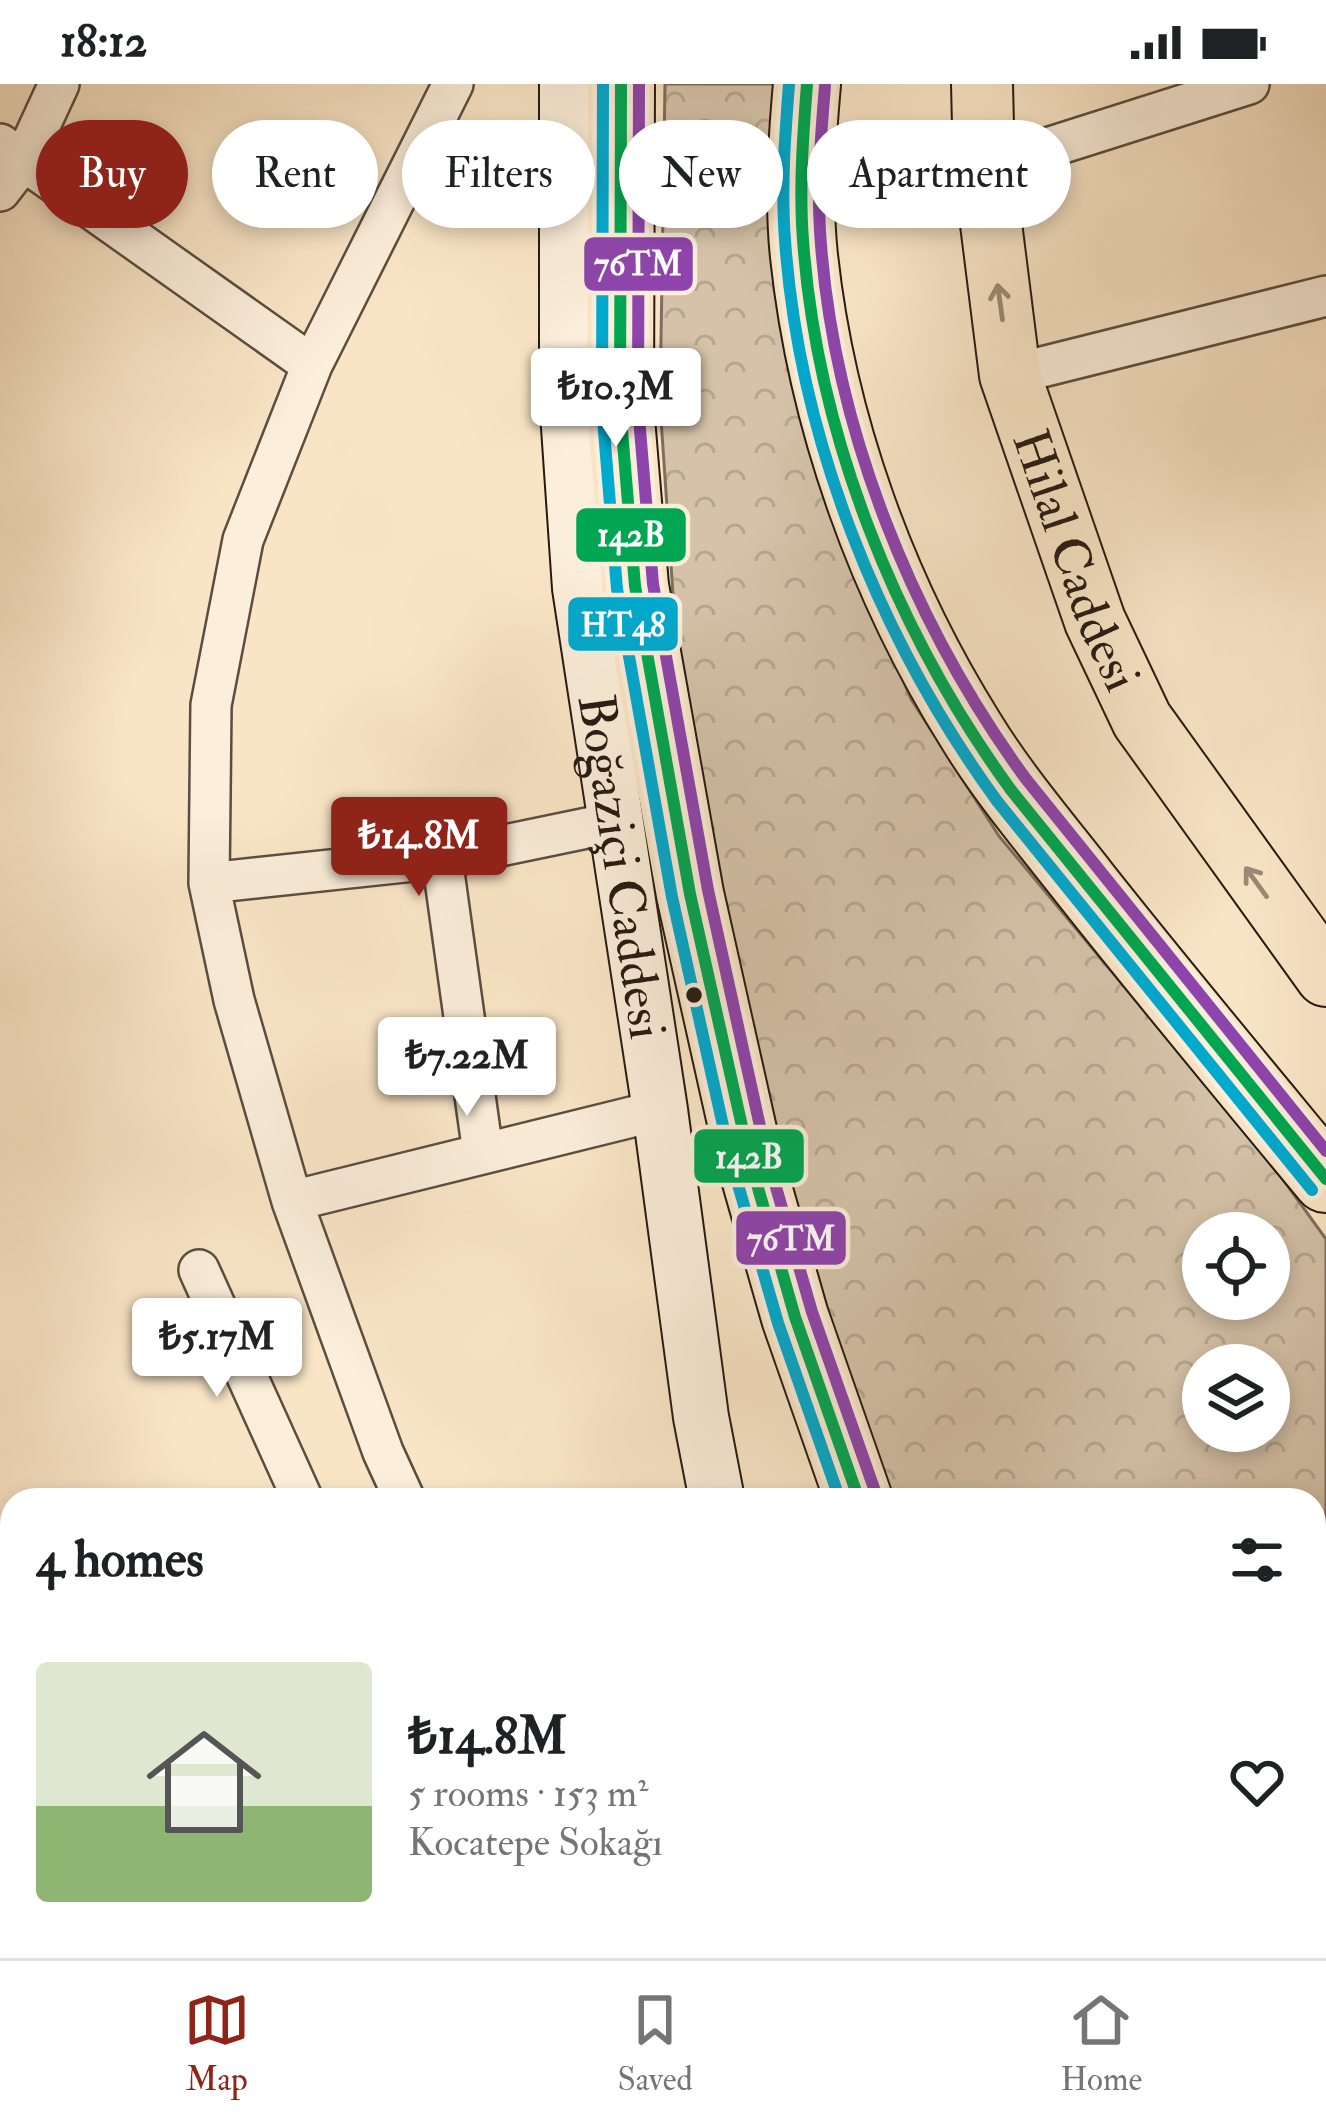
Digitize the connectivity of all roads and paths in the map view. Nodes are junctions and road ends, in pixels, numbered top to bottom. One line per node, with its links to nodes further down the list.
1 (59, 84): 10 (street)
2 (453, 84): 13 (street)
3 (567, 84): 15 (main road, Boğaziçi Caddesi)
4 (621, 84): 27 (highway)
5 (808, 84): 21 (highway)
6 (982, 84): 8 (main road, Hilal Caddesi)
7 (1249, 84): 9 (street)
8 (983, 120)
9 (1071, 140)
10 (8, 165): 13 (street)
11 (992, 228): 14 (main road, Hilal Caddesi, one-way to 11)
12 (1326, 296): 14 (street)
13 (311, 365): 17 (street)
14 (1010, 375): 18 (main road, Hilal Caddesi, one-way to 14)
15 (616, 822): 16 (street); 19 (main road, Boğaziçi Caddesi)
16 (442, 858): 17 (street); 20 (street)
17 (208, 884): 22 (street)
18 (1326, 976)
19 (660, 1110): 20 (street); 26 (main road, Boğaziçi Caddesi)
20 (483, 1154): 22 (street)
21 (1326, 1179)
22 (292, 1201): 25 (street)
23 (199, 1270): 24 (street)
24 (298, 1488)
25 (400, 1488)
26 (715, 1488)
27 (855, 1488)

